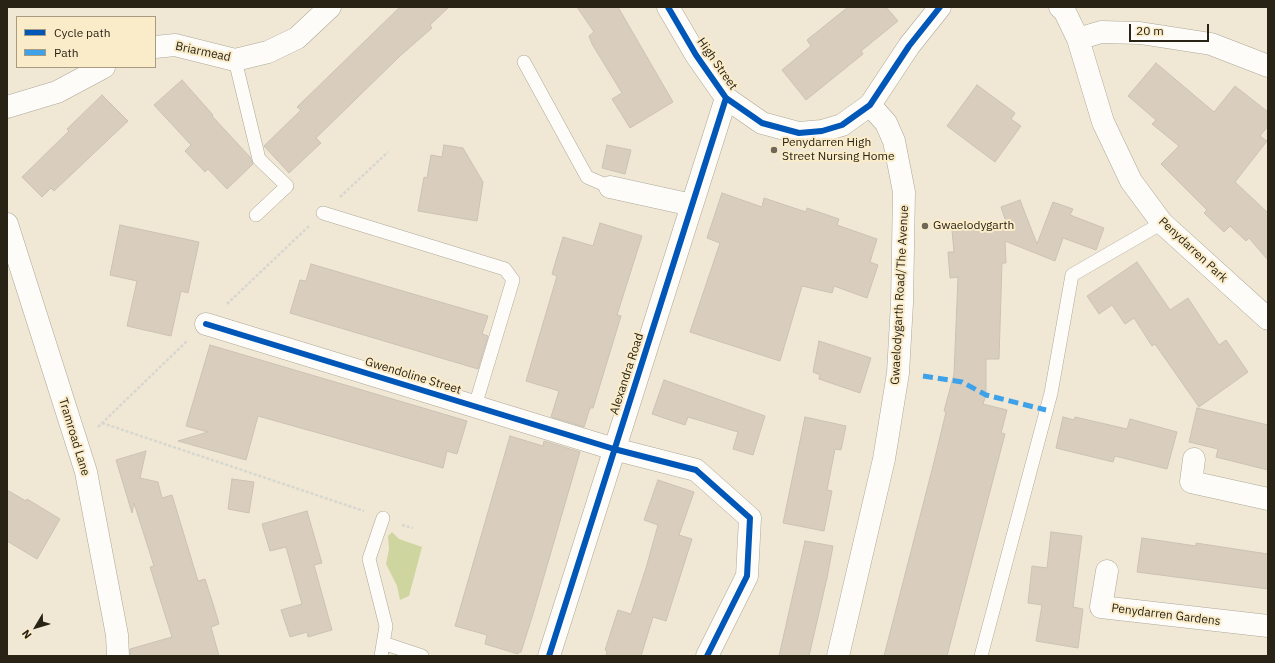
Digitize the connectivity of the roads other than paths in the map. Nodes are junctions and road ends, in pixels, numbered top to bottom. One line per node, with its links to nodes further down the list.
1 (330, 7): 7 (street, Briarmead)
2 (668, 7): 11 (street, High Street)
3 (940, 7): 12 (street)
4 (1060, 7): 5 (street, Penydarren Park)
5 (1078, 39): 9 (street); 18 (street, Penydarren Park)
6 (156, 47): 7 (street, Briarmead)
7 (235, 60): 17 (lane)
8 (524, 62): 14 (lane)
9 (1268, 66)
10 (102, 68): 13 (street)
11 (726, 98): 12 (street, High Street); 15 (street, Alexandra Road)
12 (870, 105): 34 (street, Gwaelodygarth Road/The Avenue)
13 (7, 107)
14 (610, 187): 15 (street)
15 (692, 205): 23 (street, Alexandra Road)
16 (323, 213): 22 (lane)
17 (256, 215)
18 (1162, 223): 20 (street, Penydarren Park); 35 (lane)
19 (7, 224): 30 (street, Tramroad Lane)
20 (1268, 319)
21 (206, 324): 22 (street, Gwendoline Street)
22 (475, 406): 23 (street, Gwendoline Street)
23 (614, 449): 32 (street, Alexandra Road); 33 (street, Gwendoline Street)
24 (1194, 459): 25 (street)
25 (1268, 499)
26 (383, 518): 29 (lane)
27 (1107, 571): 28 (street, Penydarren Gardens)
28 (1268, 626)
29 (382, 650): 31 (lane)
30 (118, 656)
31 (422, 656)
32 (549, 656)
33 (707, 656)
34 (838, 656)
35 (981, 656)

